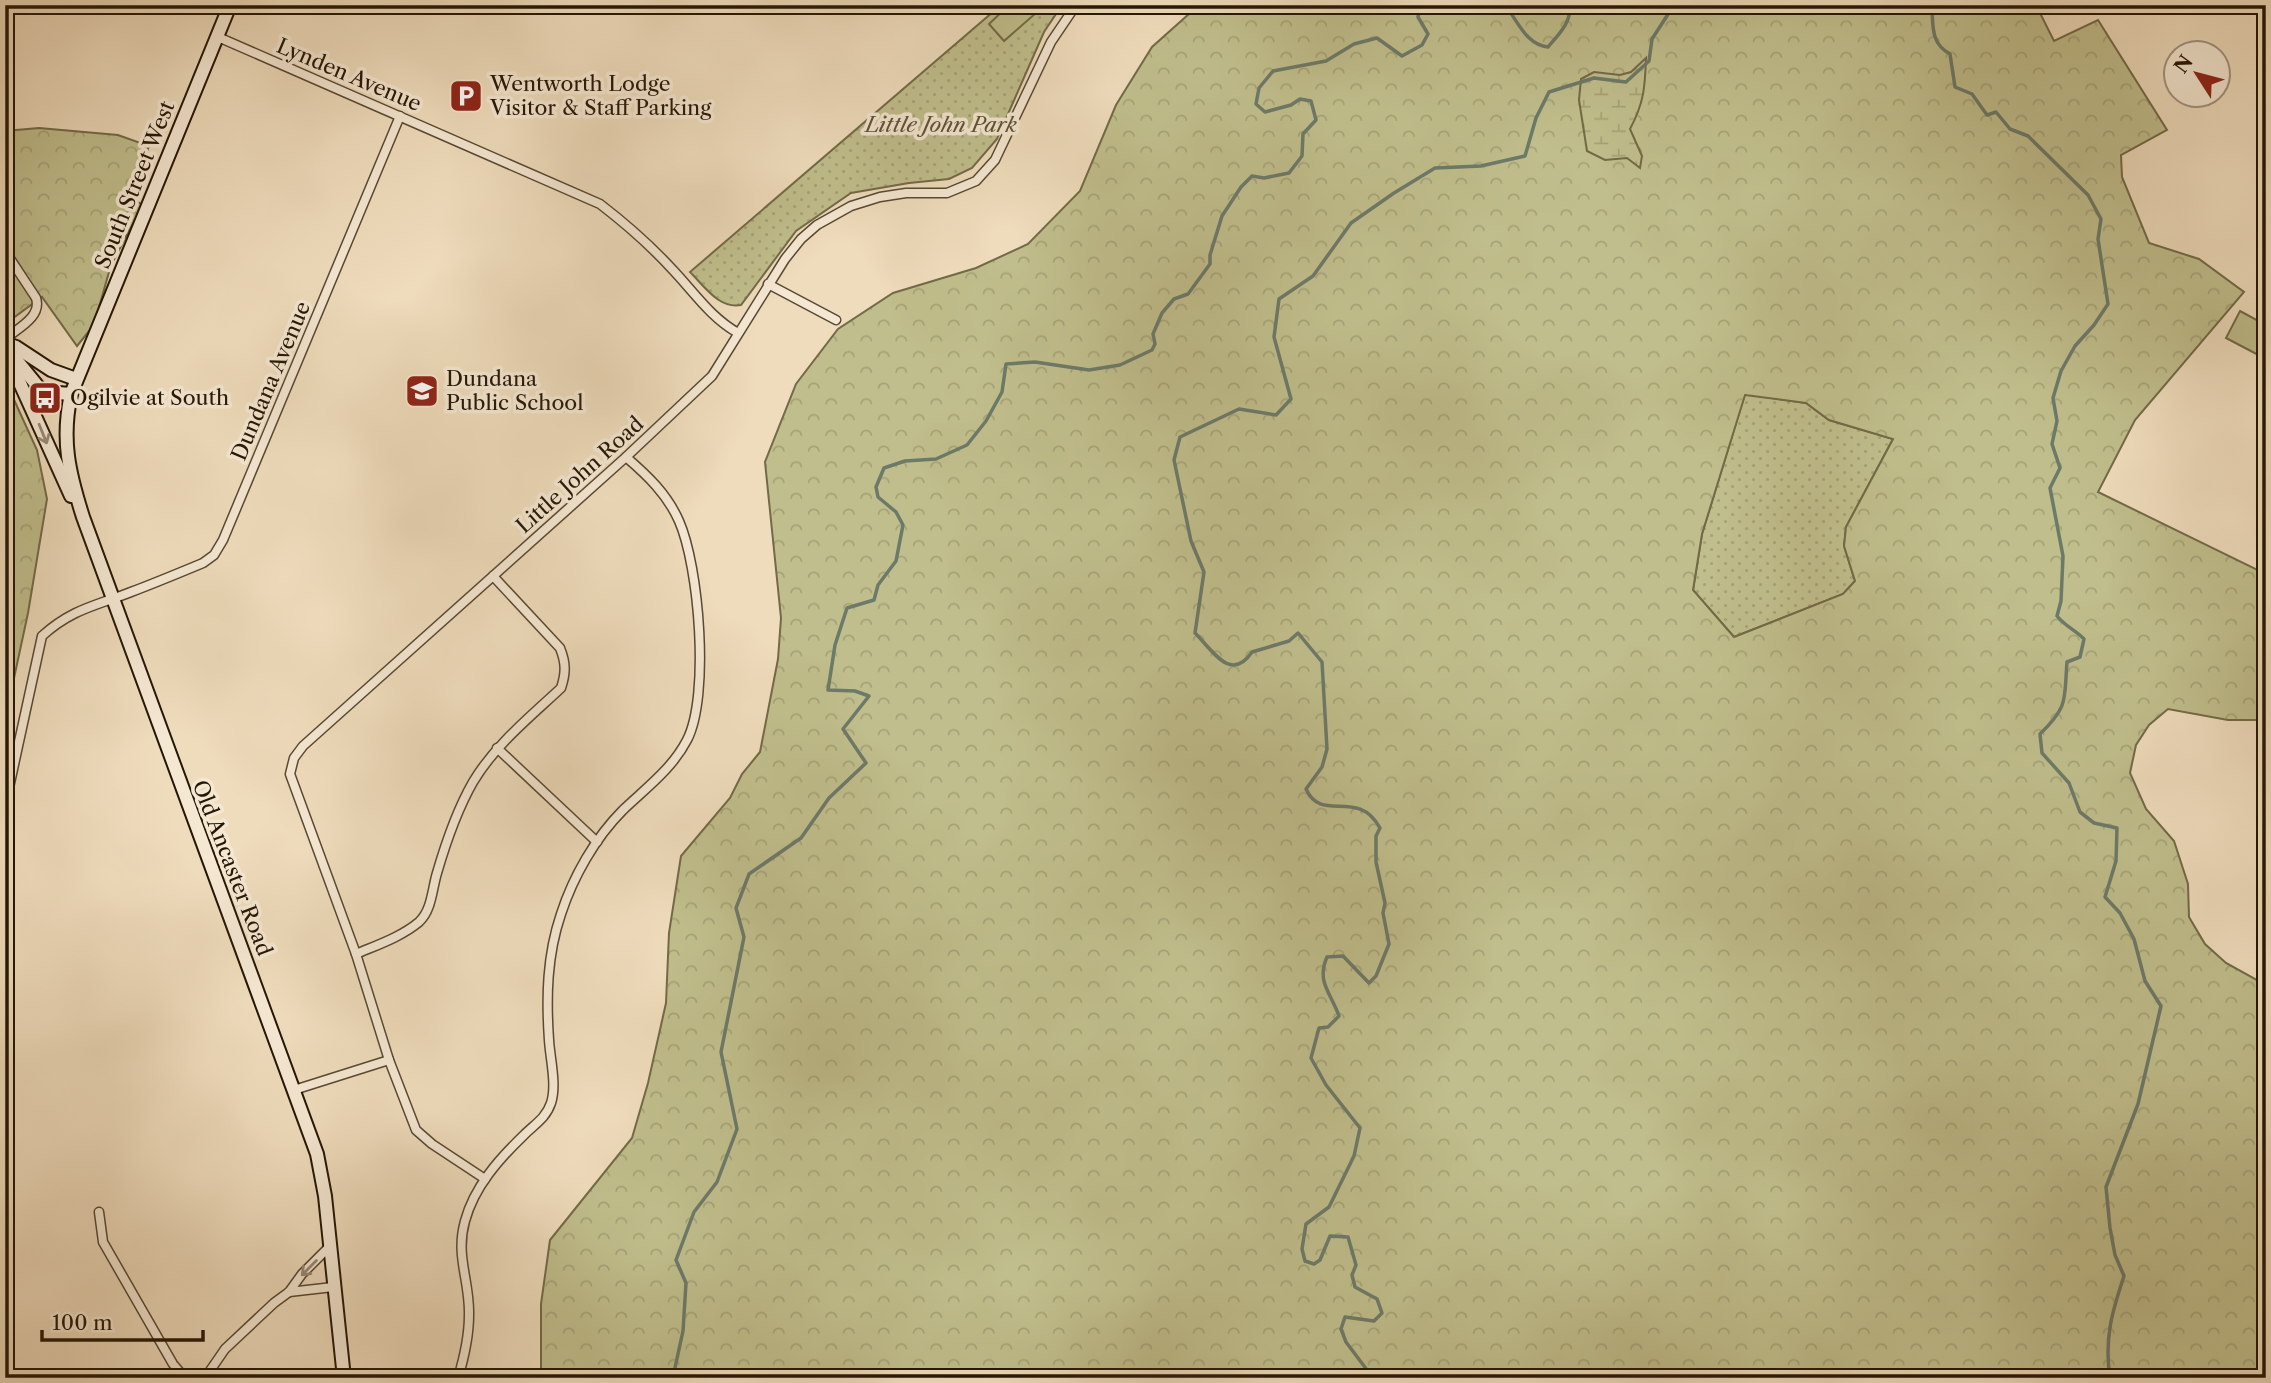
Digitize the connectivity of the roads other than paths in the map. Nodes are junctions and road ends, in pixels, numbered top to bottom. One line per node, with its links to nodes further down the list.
1 (230, 5): 3 (street, South Street West)
2 (1076, 5): 6 (street, Little John Road)
3 (218, 37): 4 (street, Lynden Avenue); 10 (street, South Street West)
4 (400, 116): 8 (street, Lynden Avenue); 15 (street, Dundana Avenue)
5 (5, 251): 9 (street)
6 (768, 284): 7 (street); 8 (street, Little John Road)
7 (836, 320)
8 (738, 333): 12 (street, Little John Road)
9 (5, 344): 10 (street); 11 (street); 13 (street, one-way to 13)
10 (76, 379): 11 (street, Old Ancaster Road)
11 (71, 394): 13 (street, Old Ancaster Road)
12 (626, 457): 14 (street, Little John Road); 18 (street)
13 (82, 517): 15 (street, Old Ancaster Road)
14 (494, 576): 16 (street); 19 (street, Little John Road)
15 (112, 599): 17 (street, Dundana Avenue); 21 (street, Old Ancaster Road)
16 (497, 748): 18 (street); 19 (street)
17 (5, 806)
18 (597, 842): 22 (street)
19 (356, 954): 20 (street, Little John Road)
20 (389, 1059): 21 (street); 22 (street, Little John Road)
21 (294, 1090): 24 (street, Old Ancaster Road)
22 (485, 1179): 30 (street)
23 (99, 1212): 27 (street)
24 (331, 1244): 25 (street, Old Ancaster Road); 26 (street, one-way to 26)
25 (333, 1287): 26 (street); 29 (street, Old Ancaster Road)
26 (289, 1292): 28 (street)
27 (184, 1378)
28 (205, 1378)
29 (344, 1378)
30 (458, 1378)

